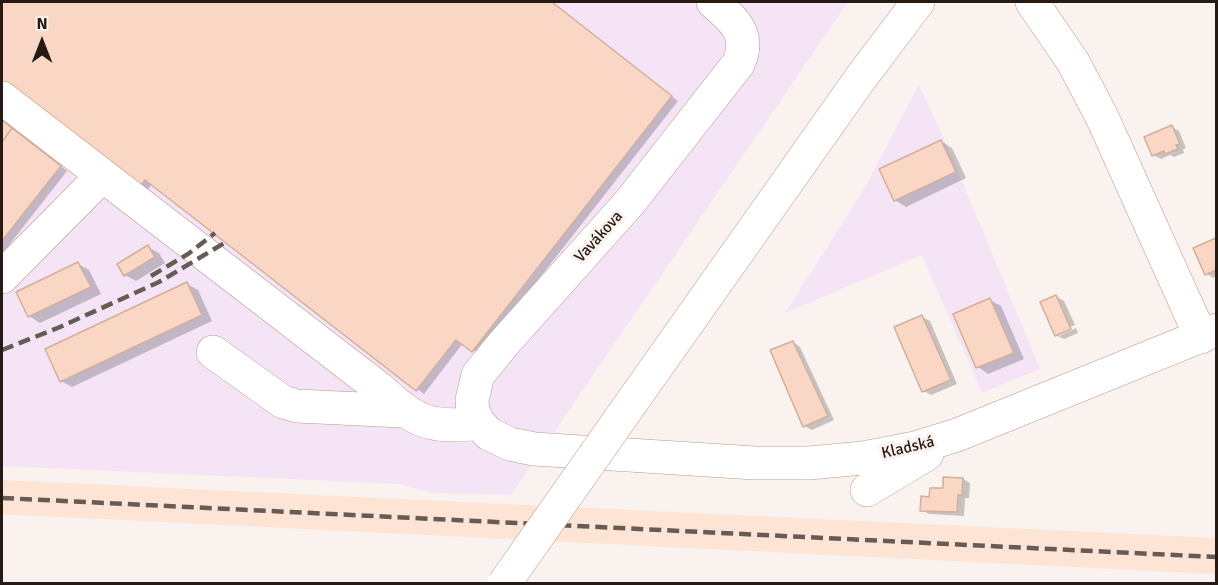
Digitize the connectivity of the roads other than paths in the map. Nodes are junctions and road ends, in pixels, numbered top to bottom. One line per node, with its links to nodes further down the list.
1 (713, 2): 12 (street, Vavákova)
2 (890, 2): 5 (street)
3 (918, 2): 5 (street)
4 (1032, 2): 9 (street, Kladská)
5 (860, 79): 15 (street, bridge)
6 (2, 98): 7 (street)
7 (102, 176): 8 (street); 11 (street)
8 (2, 278)
9 (1209, 334): 13 (street, Kladská)
10 (213, 352): 11 (street)
11 (404, 411): 12 (street)
12 (479, 423): 13 (street, Kladská)
13 (957, 435): 14 (street)
14 (867, 490)
15 (504, 584)

